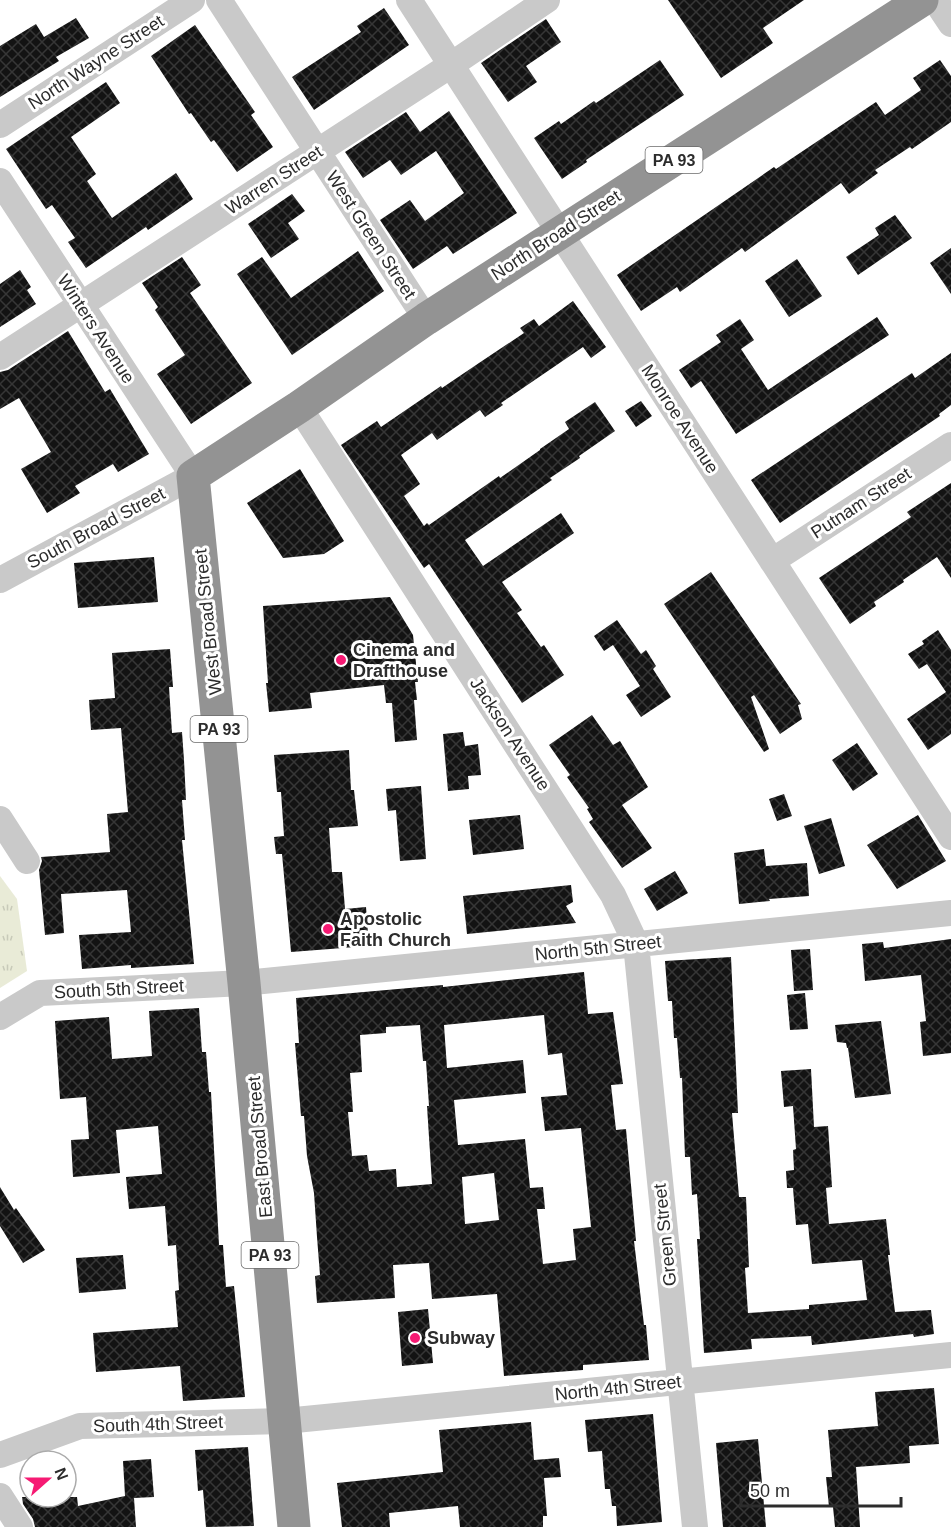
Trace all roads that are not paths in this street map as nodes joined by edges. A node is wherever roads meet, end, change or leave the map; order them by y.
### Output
1 (192, 0) edge
2 (219, 0) edge
3 (409, 0) edge
4 (546, 0) edge
5 (922, 0) edge
6 (935, 0) edge
7 (951, 24) edge
8 (451, 65) junction
9 (0, 125) edge
10 (317, 151) junction
11 (0, 181) edge
12 (560, 233) junction
13 (80, 305) junction
14 (426, 318) junction
15 (0, 357) edge
16 (299, 407) junction
17 (951, 445) edge
18 (193, 476) junction
19 (772, 561) junction
20 (0, 580) edge
21 (0, 819) edge
22 (951, 837) edge
23 (27, 861) dead end
24 (951, 913) edge
25 (636, 944) junction
26 (244, 982) junction
27 (0, 1017) edge
28 (951, 1355) edge
29 (680, 1382) junction
30 (285, 1421) junction
31 (0, 1455) edge
32 (0, 1496) edge
33 (20, 1527) edge
34 (294, 1527) edge
35 (695, 1527) edge

1 - 9 street, North Wayne Street
2 - 10 street, West Green Street
3 - 8 street, Monroe Avenue
4 - 8 street, Warren Street
5 - 12 highway, North Broad Street / PA 93
6 - 7 street
8 - 10 street, Warren Street
8 - 12 street, Monroe Avenue
10 - 13 street, Warren Street
10 - 14 street, West Green Street
11 - 13 street, Winters Avenue
12 - 14 highway, North Broad Street / PA 93
12 - 19 street, Monroe Avenue
13 - 15 street, Warren Street
13 - 18 street, Winters Avenue
14 - 16 highway, North Broad Street / PA 93
16 - 18 highway, North Broad Street / PA 93
16 - 25 street, Jackson Avenue
17 - 19 street, Putnam Street
18 - 20 street, South Broad Street
18 - 26 highway, West Broad Street / PA 93
19 - 22 street, Monroe Avenue
21 - 23 street
24 - 25 street, North 5th Street
25 - 26 street, North 5th Street
25 - 29 street, Green Street
26 - 27 street, South 5th Street
26 - 30 highway, East Broad Street / PA 93
28 - 29 street, North 4th Street
29 - 30 street, North 4th Street
29 - 35 street, Green Street
30 - 31 street, South 4th Street
30 - 34 highway, East Broad Street / PA 93
32 - 33 street

